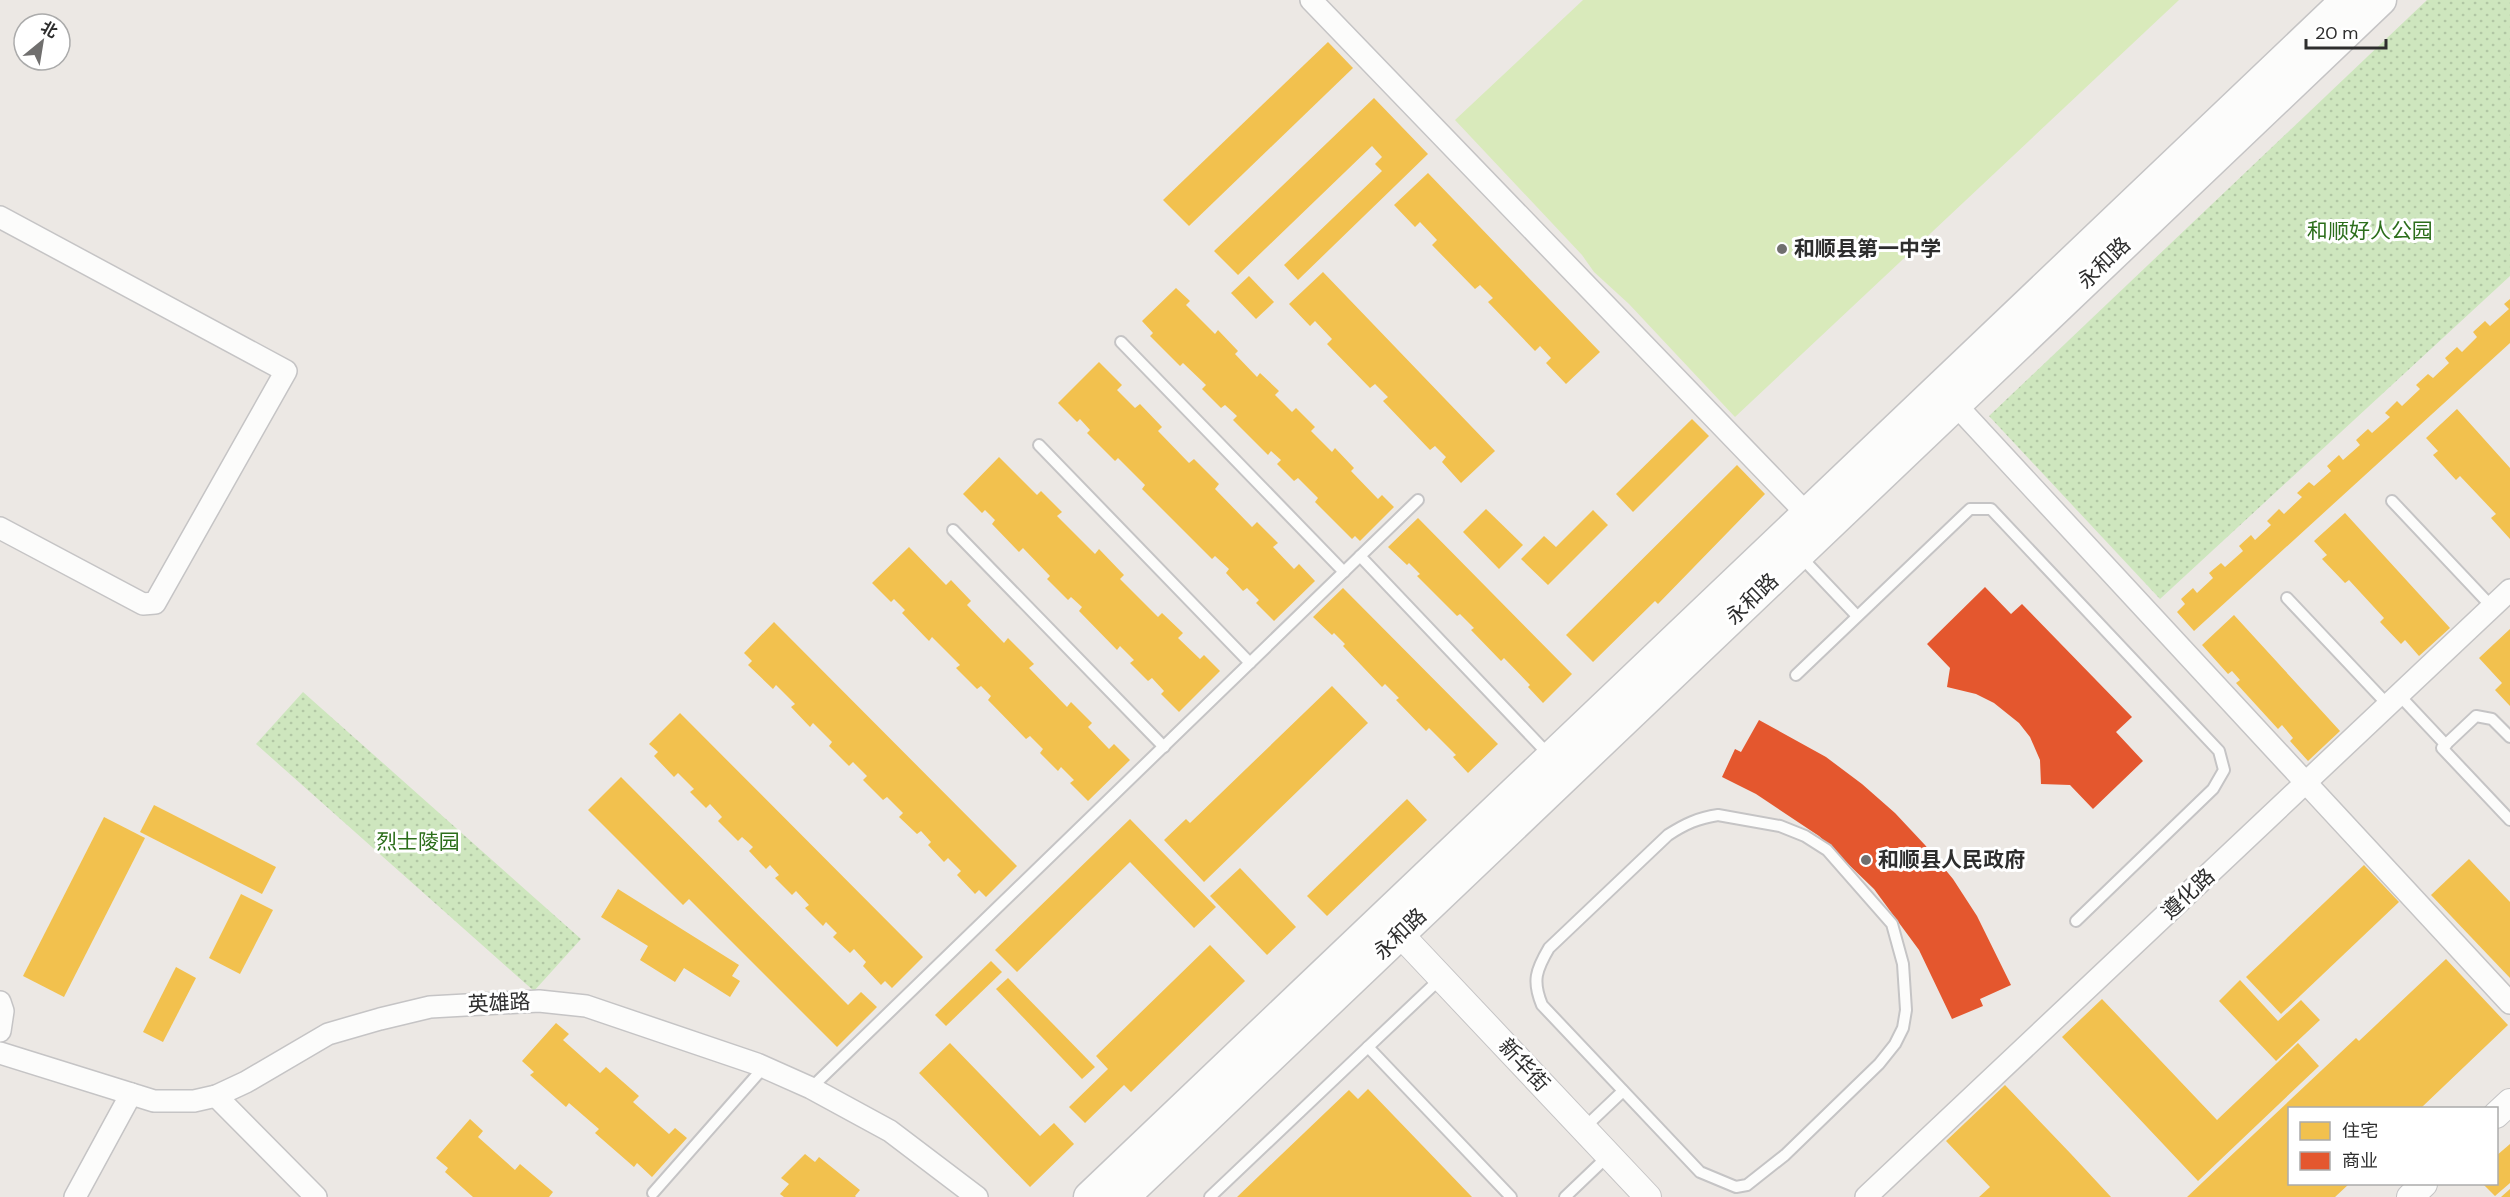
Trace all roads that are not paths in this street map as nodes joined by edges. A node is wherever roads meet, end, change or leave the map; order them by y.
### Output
1 (1311, 0) edge
2 (2346, 0) edge
3 (2381, 0) edge
4 (0, 217) edge
5 (1121, 342) dead end
6 (1956, 405) junction
7 (1039, 445) dead end
8 (1418, 500) dead end
9 (2392, 501) dead end
10 (1807, 514) junction
11 (0, 528) edge
12 (952, 530) dead end
13 (1798, 555) junction
14 (1360, 556) junction
15 (1344, 572) junction
16 (2510, 590) edge
17 (2287, 597) dead end
18 (2492, 607) junction
19 (1857, 616) junction
20 (1250, 663) junction
21 (1796, 675) dead end
22 (2394, 700) junction
23 (2510, 737) edge
24 (2446, 745) junction
25 (1164, 747) junction
26 (1551, 757) junction
27 (2306, 782) junction
28 (2510, 820) edge
29 (2076, 921) dead end
30 (1400, 934) junction
31 (1441, 978) junction
32 (0, 1002) edge
33 (2510, 1003) edge
34 (0, 1031) edge
35 (1368, 1047) junction
36 (0, 1053) edge
37 (764, 1067) junction
38 (812, 1088) junction
39 (1623, 1091) junction
40 (131, 1094) junction
41 (216, 1096) junction
42 (2510, 1102) edge
43 (2498, 1113) edge
44 (1584, 1129) junction
45 (1608, 1155) junction
46 (2423, 1185) edge
47 (653, 1193) dead end
48 (75, 1197) edge
49 (316, 1197) edge
50 (977, 1197) edge
51 (1089, 1197) edge
52 (1124, 1197) edge
53 (1210, 1197) edge
54 (1511, 1197) edge
55 (1565, 1197) edge
56 (1648, 1197) edge
57 (1866, 1197) edge
58 (2410, 1197) edge

1 - 10 street
2 - 10 main road, 永和路
3 - 6 main road, 永和路
4 - 11 street
5 - 15 lane
6 - 13 main road, 永和路
6 - 27 street
7 - 20 lane
8 - 14 lane
9 - 18 lane
10 - 26 main road, 永和路
12 - 25 lane
13 - 19 lane
13 - 30 main road, 永和路
14 - 15 lane
14 - 26 lane
15 - 20 lane
16 - 18 street, 遵化路
17 - 22 lane
18 - 22 street, 遵化路
19 - 21 lane
19 - 29 lane
20 - 25 lane
22 - 24 lane
22 - 27 street, 遵化路
23 - 24 lane
24 - 28 lane
25 - 38 lane
26 - 51 main road, 永和路
27 - 33 street
27 - 57 street, 遵化路
30 - 31 street, 新华街
30 - 52 main road, 永和路
31 - 35 lane
31 - 44 street, 新华街
32 - 34 street
35 - 53 lane
35 - 54 lane
36 - 40 street, 英雄路
37 - 38 street, 英雄路
37 - 41 street, 英雄路
37 - 47 lane
38 - 50 street, 英雄路
39 - 39 lane
39 - 44 lane
40 - 41 street, 英雄路
40 - 48 street
41 - 49 street
42 - 43 street
44 - 45 street, 新华街
45 - 55 lane
45 - 56 street, 新华街
46 - 58 street

